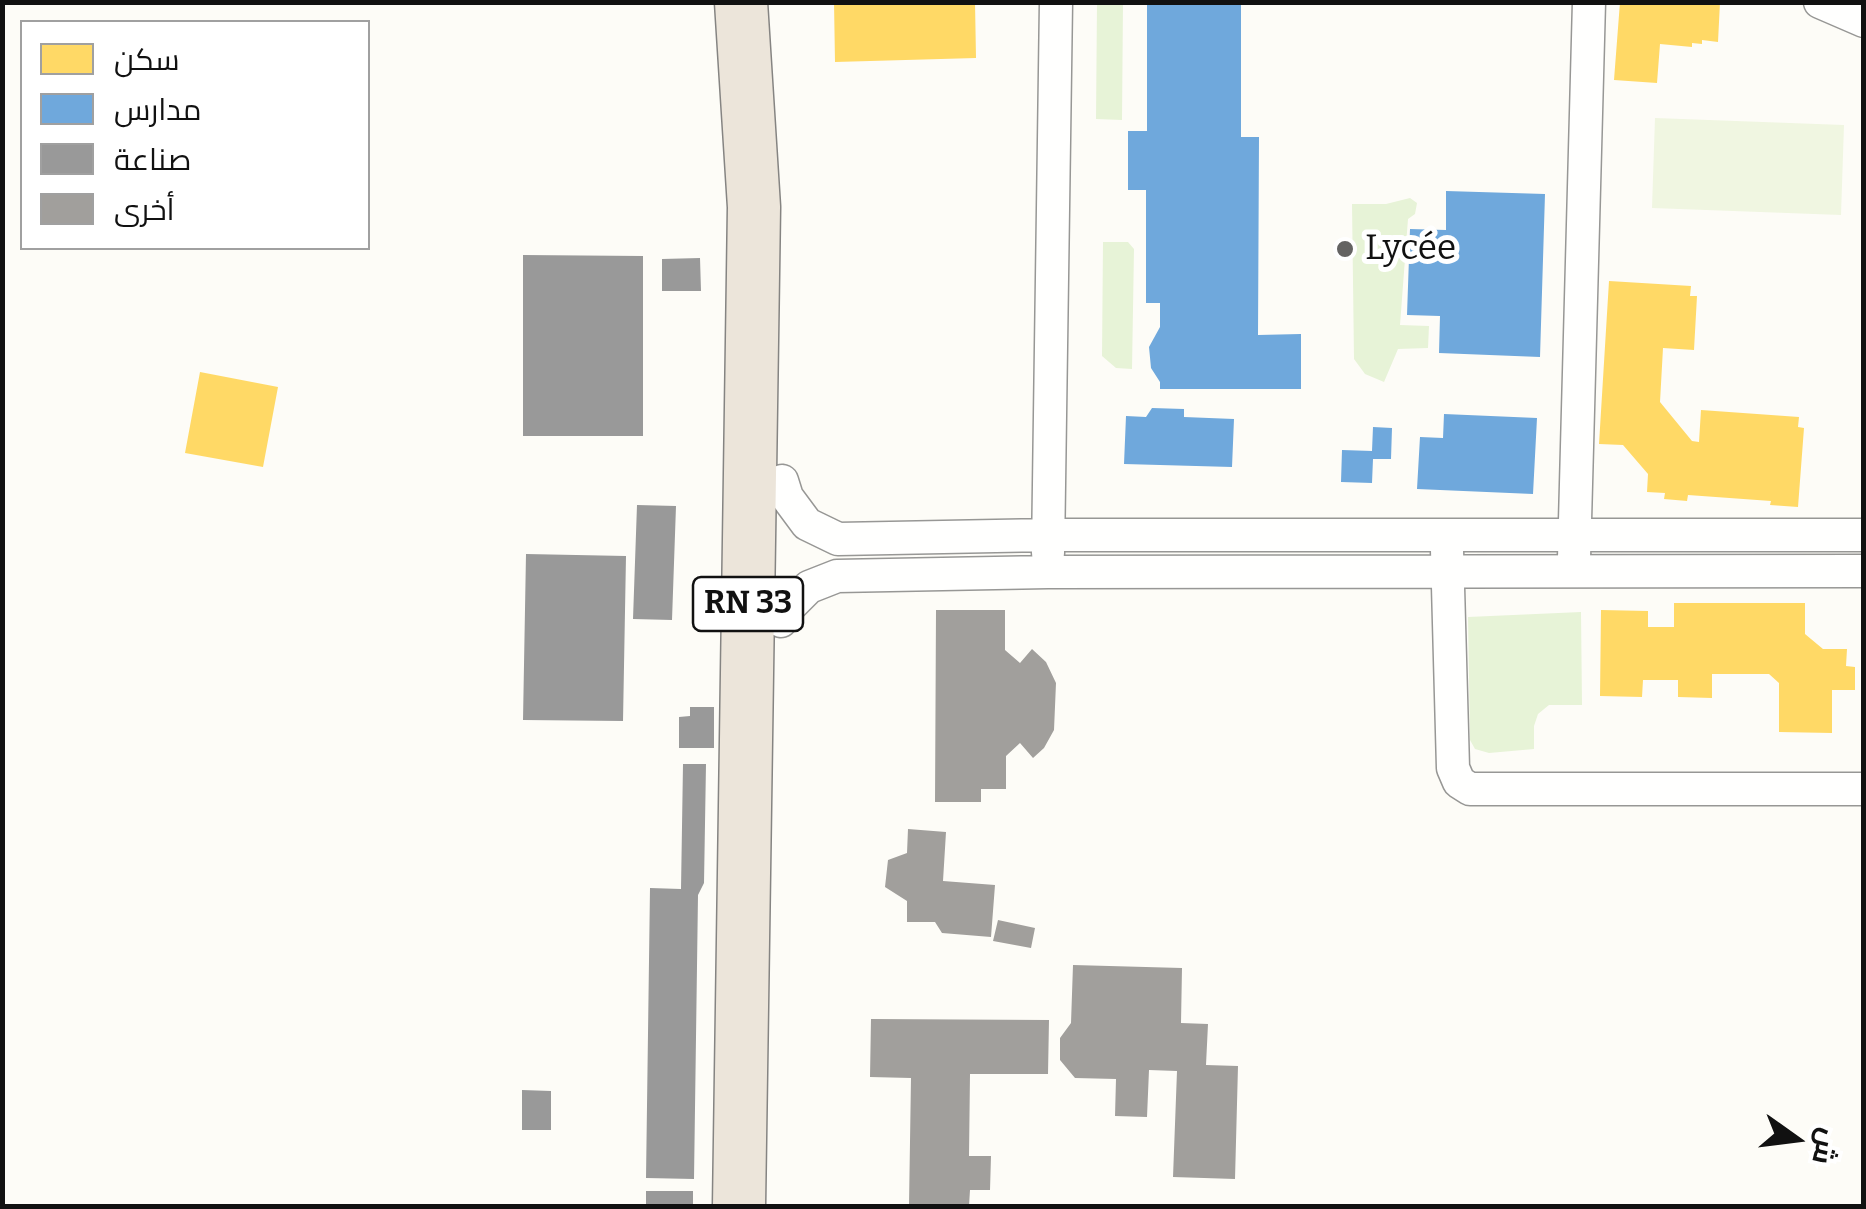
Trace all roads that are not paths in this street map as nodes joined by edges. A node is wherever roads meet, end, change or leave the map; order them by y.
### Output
1 (741, 2) edge
2 (765, 2) edge
3 (1056, 2) edge
4 (1590, 2) edge
5 (1820, 2) edge
6 (1864, 22) edge
7 (782, 481) junction
8 (1048, 535) junction
9 (1447, 535) junction
10 (1864, 535) edge
11 (1574, 537) junction
12 (1574, 570) junction
13 (1447, 571) junction
14 (1864, 571) edge
15 (1048, 572) junction
16 (781, 621) junction
17 (1864, 789) edge
18 (739, 1206) edge
19 (775, 1206) edge

1 - 18 highway, RN 33
2 - 7 highway, RN 33
3 - 8 street
4 - 11 street
5 - 6 street
7 - 8 street
7 - 16 highway, RN 33
8 - 9 street
8 - 15 street
9 - 11 street
9 - 13 street
10 - 11 street
11 - 12 street
12 - 13 street
12 - 14 street
13 - 15 street
13 - 17 street
15 - 16 street
16 - 19 highway, RN 33

